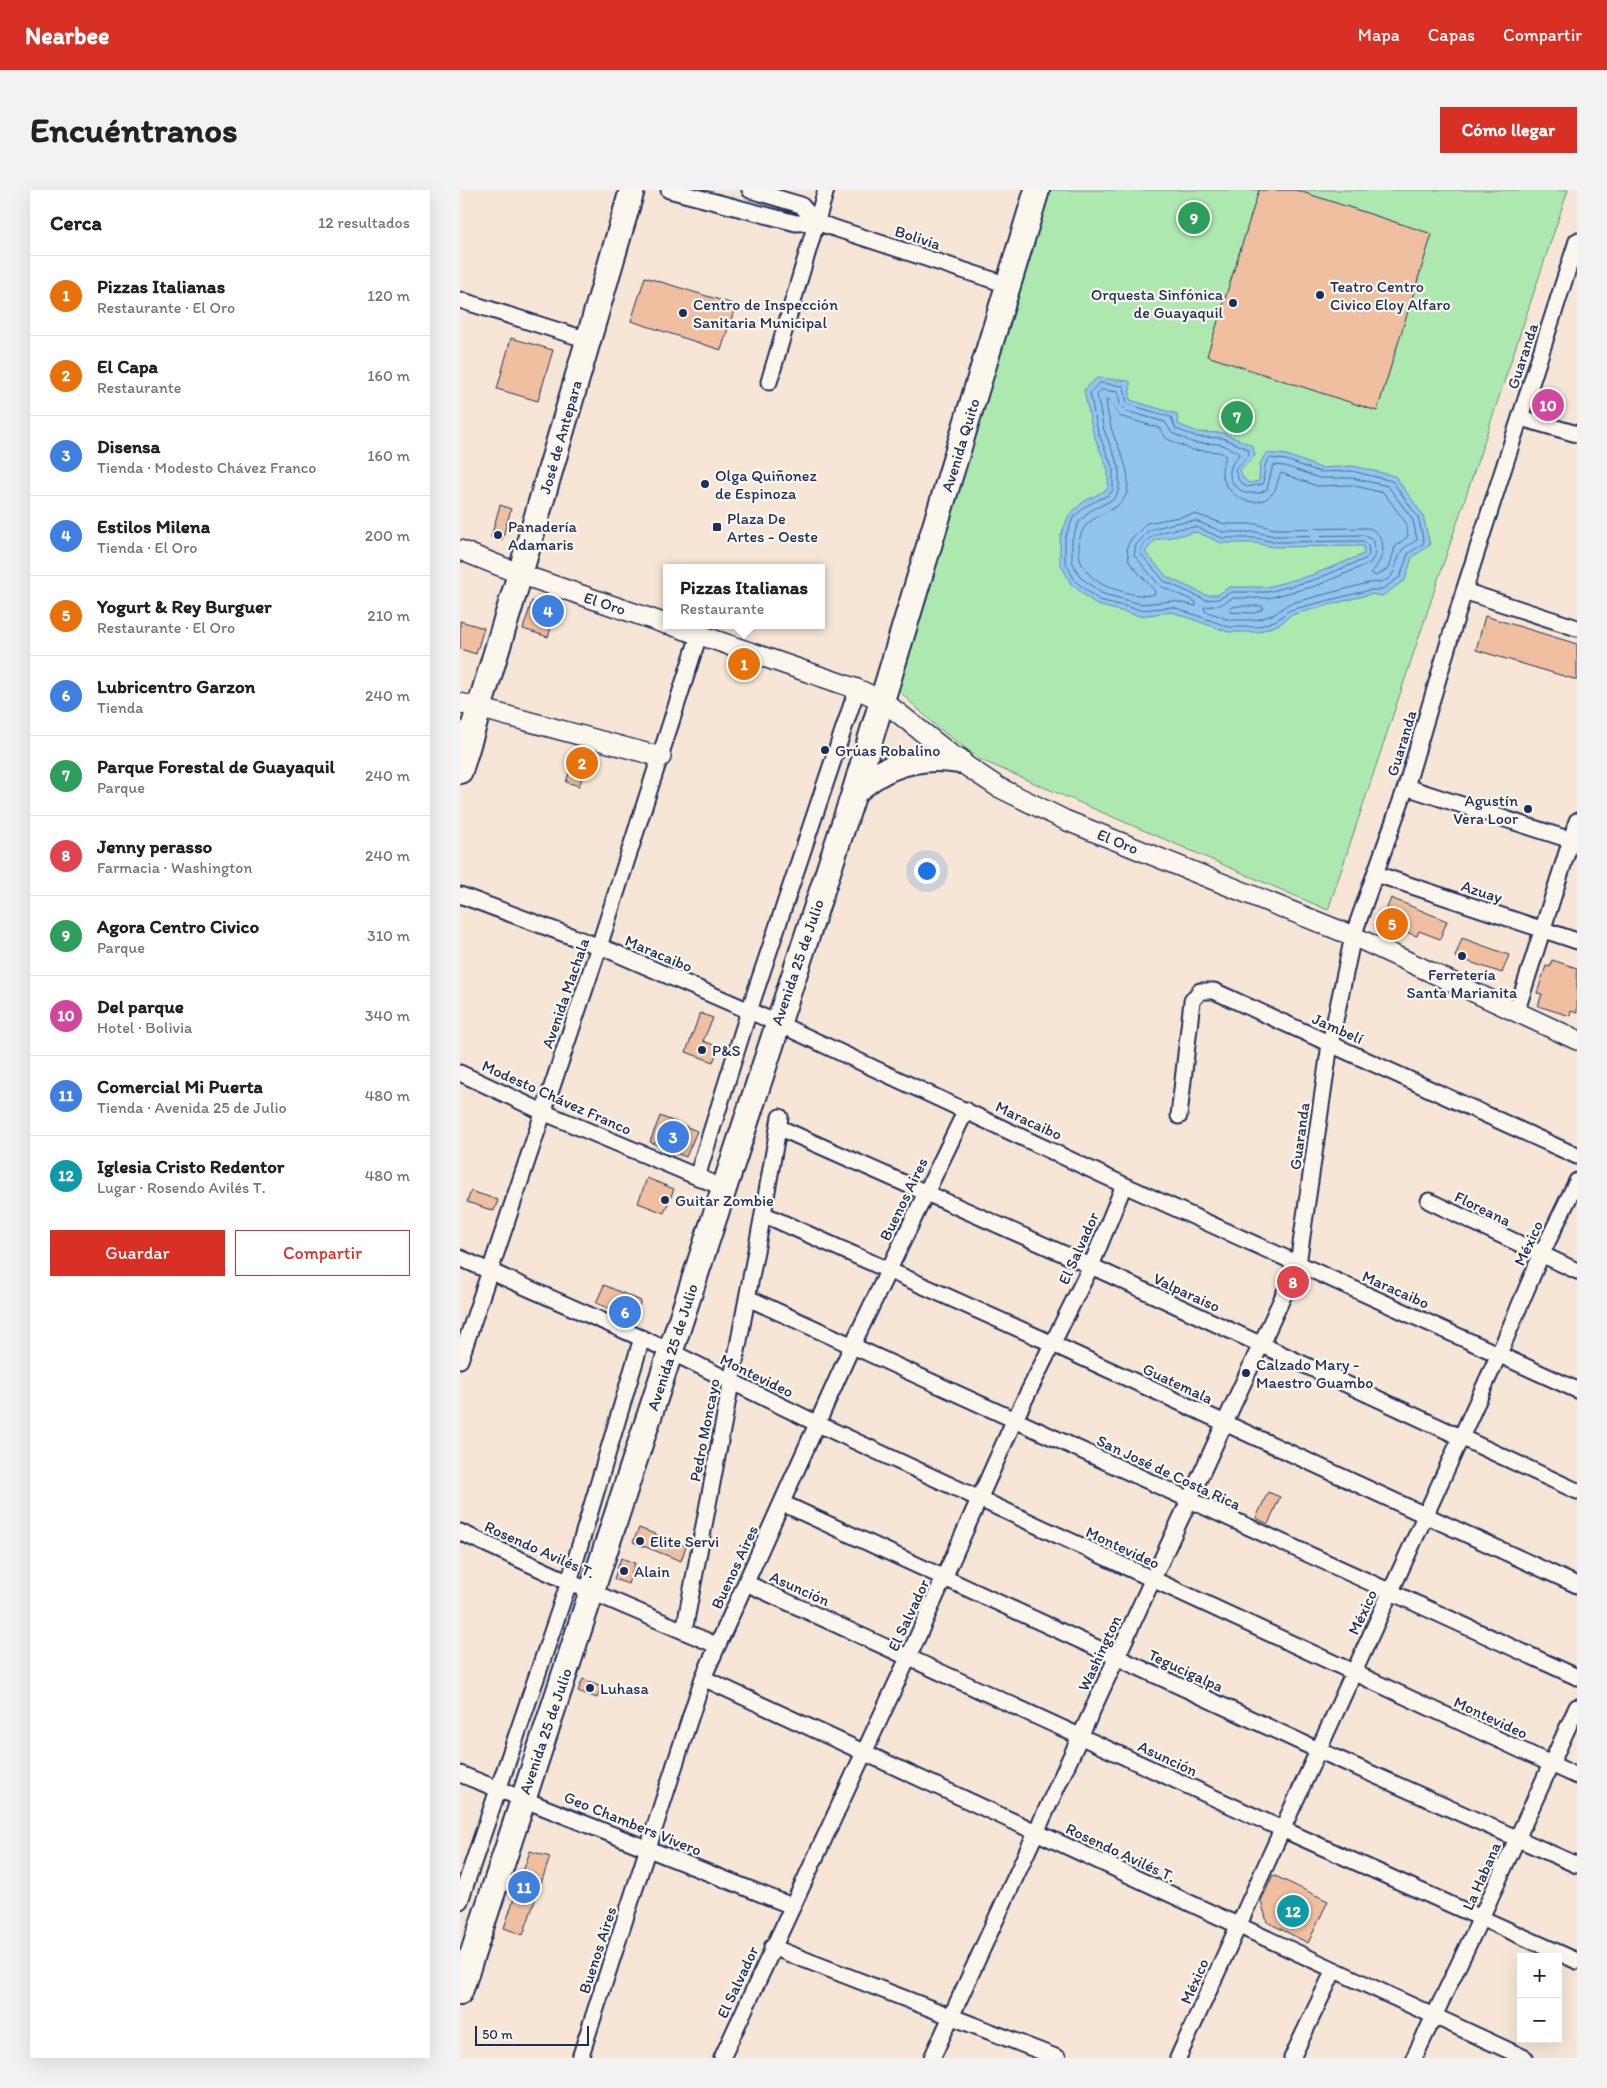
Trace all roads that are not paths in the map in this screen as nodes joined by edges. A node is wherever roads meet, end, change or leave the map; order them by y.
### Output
1 (632, 190) edge
2 (669, 190) edge
3 (750, 190) edge
4 (826, 190) edge
5 (1036, 190) edge
6 (816, 222) junction
7 (1576, 250) edge
8 (1008, 285) junction
9 (460, 300) edge
10 (588, 340) junction
11 (768, 382) dead end
12 (1521, 418) junction
13 (1577, 434) edge
14 (460, 550) edge
15 (520, 574) junction
16 (1464, 591) junction
17 (663, 623) edge
18 (1577, 628) edge
19 (682, 629) edge
20 (699, 635) junction
21 (857, 689) junction
22 (883, 701) junction
23 (470, 706) edge
24 (661, 757) junction
25 (959, 762) junction
26 (460, 770) edge
27 (1406, 787) junction
28 (854, 793) junction
29 (1577, 821) edge
30 (1574, 841) edge
31 (1376, 874) junction
32 (460, 895) edge
33 (1542, 930) junction
34 (1353, 936) junction
35 (1577, 941) edge
36 (599, 947) junction
37 (748, 1011) junction
38 (1516, 1013) junction
39 (777, 1023) junction
40 (1577, 1040) edge
41 (1330, 1044) junction
42 (460, 1073) edge
43 (966, 1110) junction
44 (543, 1112) junction
45 (1179, 1116) dead end
46 (780, 1122) joint
47 (1577, 1156) edge
48 (697, 1177) junction
49 (1577, 1181) edge
50 (1124, 1185) junction
51 (724, 1188) junction
52 (927, 1192) junction
53 (1428, 1201) dead end
54 (764, 1214) junction
55 (1541, 1255) junction
56 (460, 1258) edge
57 (1298, 1264) junction
58 (1090, 1266) junction
59 (888, 1270) junction
60 (1577, 1271) edge
61 (490, 1272) junction
62 (748, 1298) junction
63 (642, 1338) junction
64 (1053, 1344) junction
65 (852, 1346) junction
66 (1260, 1346) junction
67 (664, 1348) junction
68 (1499, 1354) junction
69 (460, 1360) edge
70 (731, 1382) junction
71 (1577, 1390) edge
72 (1014, 1421) junction
73 (1224, 1423) junction
74 (818, 1424) junction
75 (1460, 1438) junction
76 (1577, 1491) edge
77 (979, 1499) junction
78 (1188, 1501) junction
79 (782, 1503) junction
80 (1425, 1516) junction
81 (460, 1532) edge
82 (944, 1578) junction
83 (1152, 1580) junction
84 (569, 1582) junction
85 (746, 1583) junction
86 (1577, 1585) edge
87 (592, 1592) junction
88 (1390, 1592) junction
89 (684, 1631) junction
90 (716, 1645) junction
91 (908, 1656) junction
92 (1117, 1657) junction
93 (1353, 1672) junction
94 (1577, 1677) edge
95 (703, 1678) junction
96 (1577, 1707) edge
97 (1080, 1736) junction
98 (1318, 1750) junction
99 (863, 1752) junction
100 (1550, 1764) junction
101 (460, 1774) edge
102 (1577, 1776) edge
103 (497, 1788) junction
104 (522, 1798) junction
105 (1282, 1829) junction
106 (1036, 1832) junction
107 (1518, 1837) junction
108 (649, 1848) junction
109 (1577, 1865) edge
110 (460, 1901) edge
111 (792, 1906) junction
112 (1481, 1918) junction
113 (1238, 1925) junction
114 (772, 1947) junction
115 (1577, 1961) edge
116 (1334, 1970) junction
117 (460, 1992) edge
118 (951, 2016) junction
119 (1434, 2016) junction
120 (1037, 2054) edge
121 (580, 2058) edge
122 (722, 2058) edge
123 (932, 2058) edge
124 (1058, 2058) edge
125 (1178, 2058) edge
126 (1292, 2058) edge
127 (1414, 2058) edge
128 (1525, 2058) edge

1 - 10 main road, José de Antepara
2 - 6 street, Bolivia
3 - 6 street, Bolivia
4 - 6 street
5 - 8 main road, Avenida Quito
6 - 8 street, Bolivia
6 - 11 street
7 - 12 street, Guaranda
8 - 22 main road, Avenida Quito
9 - 10 street
10 - 15 main road, José de Antepara
12 - 13 street
12 - 16 street, Guaranda
14 - 15 street, El Oro
15 - 17 street, El Oro
15 - 23 main road, José de Antepara
16 - 18 street
16 - 27 street, Guaranda
19 - 20 street, El Oro
20 - 21 street, El Oro
20 - 24 street, Avenida Machala
21 - 22 street, El Oro
21 - 37 street, Avenida 25 de Julio
22 - 25 street, El Oro
22 - 28 main road, Avenida 25 de Julio
23 - 24 street
23 - 26 main road, José de Antepara
24 - 36 street, Avenida Machala
25 - 28 main road
25 - 34 street, El Oro
27 - 30 street
27 - 31 street, Guaranda
28 - 39 main road, Avenida 25 de Julio
29 - 30 street
30 - 33 street
31 - 33 street, Azuay
31 - 34 street, Guaranda
32 - 36 street, Maracaibo
33 - 35 street, Azuay
33 - 38 street
34 - 38 street, El Oro
34 - 41 street, Guaranda
36 - 37 street, Maracaibo
36 - 44 street, Avenida Machala
37 - 39 street, Maracaibo
37 - 48 street, Avenida 25 de Julio
38 - 40 street, El Oro
39 - 43 street, Maracaibo
39 - 51 main road, Avenida 25 de Julio
41 - 45 street, Jambelí
41 - 47 street, Jambelí
41 - 57 street, Guaranda
42 - 44 street, Modesto Chávez Franco
43 - 50 street, Maracaibo
43 - 52 street, Buenos Aires
44 - 48 street, Modesto Chávez Franco
44 - 61 street, Avenida Machala
46 - 52 street, Valparaiso
46 - 54 street, Pedro Moncayo
48 - 51 street, Modesto Chávez Franco
49 - 55 street, México
50 - 57 street, Maracaibo
50 - 58 street, El Salvador
51 - 67 main road, Avenida 25 de Julio
52 - 58 street, Valparaiso
52 - 59 street, Buenos Aires
53 - 55 street, Floreana
54 - 59 street, Guatemala
54 - 62 street, Pedro Moncayo
55 - 60 street, Floreana
55 - 68 street, México
56 - 61 street, Montevideo
57 - 66 street, Washington
57 - 68 street, Maracaibo
58 - 64 street, El Salvador
58 - 66 street, Valparaiso
59 - 64 street, Guatemala
59 - 65 street, Buenos Aires
61 - 63 street, Montevideo
61 - 69 street, Avenida Machala
62 - 65 street, San José de Costa Rica
62 - 70 street, Pedro Moncayo
63 - 67 street, Montevideo
63 - 84 street, Avenida 25 de Julio
64 - 72 street, El Salvador
64 - 73 street, Guatemala
65 - 72 street, San José de Costa Rica
65 - 74 street, Buenos Aires
66 - 73 street, Washington
66 - 75 street, Valparaiso
67 - 70 street, Montevideo
67 - 87 main road, Avenida 25 de Julio
68 - 71 street, Maracaibo
68 - 75 street, México
70 - 74 street, Montevideo
70 - 89 street, Pedro Moncayo
72 - 77 street, El Salvador
72 - 78 street, San José de Costa Rica
73 - 78 street, Washington
73 - 80 street, Guatemala
74 - 77 street, Montevideo
74 - 79 street, Buenos Aires
75 - 76 street, Valparaiso
75 - 80 street, México
77 - 82 street, El Salvador
77 - 83 street, Montevideo
78 - 83 street, Washington
78 - 88 street, San José de Costa Rica
79 - 82 street, Tegucigalpa
79 - 85 street, Buenos Aires
80 - 86 street, Guatemala
80 - 88 street, México
81 - 84 street, Rosendo Avilés T.
82 - 91 street, El Salvador
82 - 92 street, Tegucigalpa
83 - 92 street, Washington
83 - 93 street, Montevideo
84 - 87 street, Rosendo Avilés T.
84 - 103 street, Avenida 25 de Julio
85 - 90 street, Buenos Aires
85 - 91 street, Asunción
87 - 89 street, Rosendo Avilés T.
87 - 104 main road, Avenida 25 de Julio
88 - 93 street, México
88 - 94 street, San José de Costa Rica
89 - 90 street, Rosendo Avilés T.
90 - 95 street, Buenos Aires
91 - 97 street, Asunción
91 - 99 street, El Salvador
92 - 97 street, Washington
92 - 98 street, Tegucigalpa
93 - 98 street, México
93 - 100 street, Montevideo
95 - 99 street, Rosendo Avilés T.
95 - 108 street, Buenos Aires
96 - 100 street, La Habana
97 - 105 street, Asunción
97 - 106 street, Washington
98 - 105 street, México
98 - 107 street, Tegucigalpa
99 - 106 street, Rosendo Avilés T.
99 - 111 street, El Salvador
100 - 102 street, Montevideo
100 - 107 street, La Habana
101 - 103 street, Geo Chambers Vivero
103 - 104 street, Geo Chambers Vivero
103 - 110 street, Avenida 25 de Julio
104 - 108 street, Geo Chambers Vivero
104 - 117 main road, Avenida 25 de Julio
105 - 112 street, Asunción
105 - 113 street, México
106 - 113 street, Rosendo Avilés T.
106 - 118 street, Washington
107 - 109 street, Tegucigalpa
107 - 112 street, La Habana
108 - 111 street, Geo Chambers Vivero
108 - 121 street, Buenos Aires
111 - 114 street, El Salvador
112 - 115 street, Asunción
112 - 119 street, La Habana
113 - 116 street, Rosendo Avilés T.
113 - 125 street, México
114 - 118 street
114 - 122 street, El Salvador
116 - 119 street, Rosendo Avilés T.
116 - 126 street
118 - 120 street
118 - 123 street, Washington
119 - 127 street, La Habana
119 - 128 street, Rosendo Avilés T.
120 - 124 street

